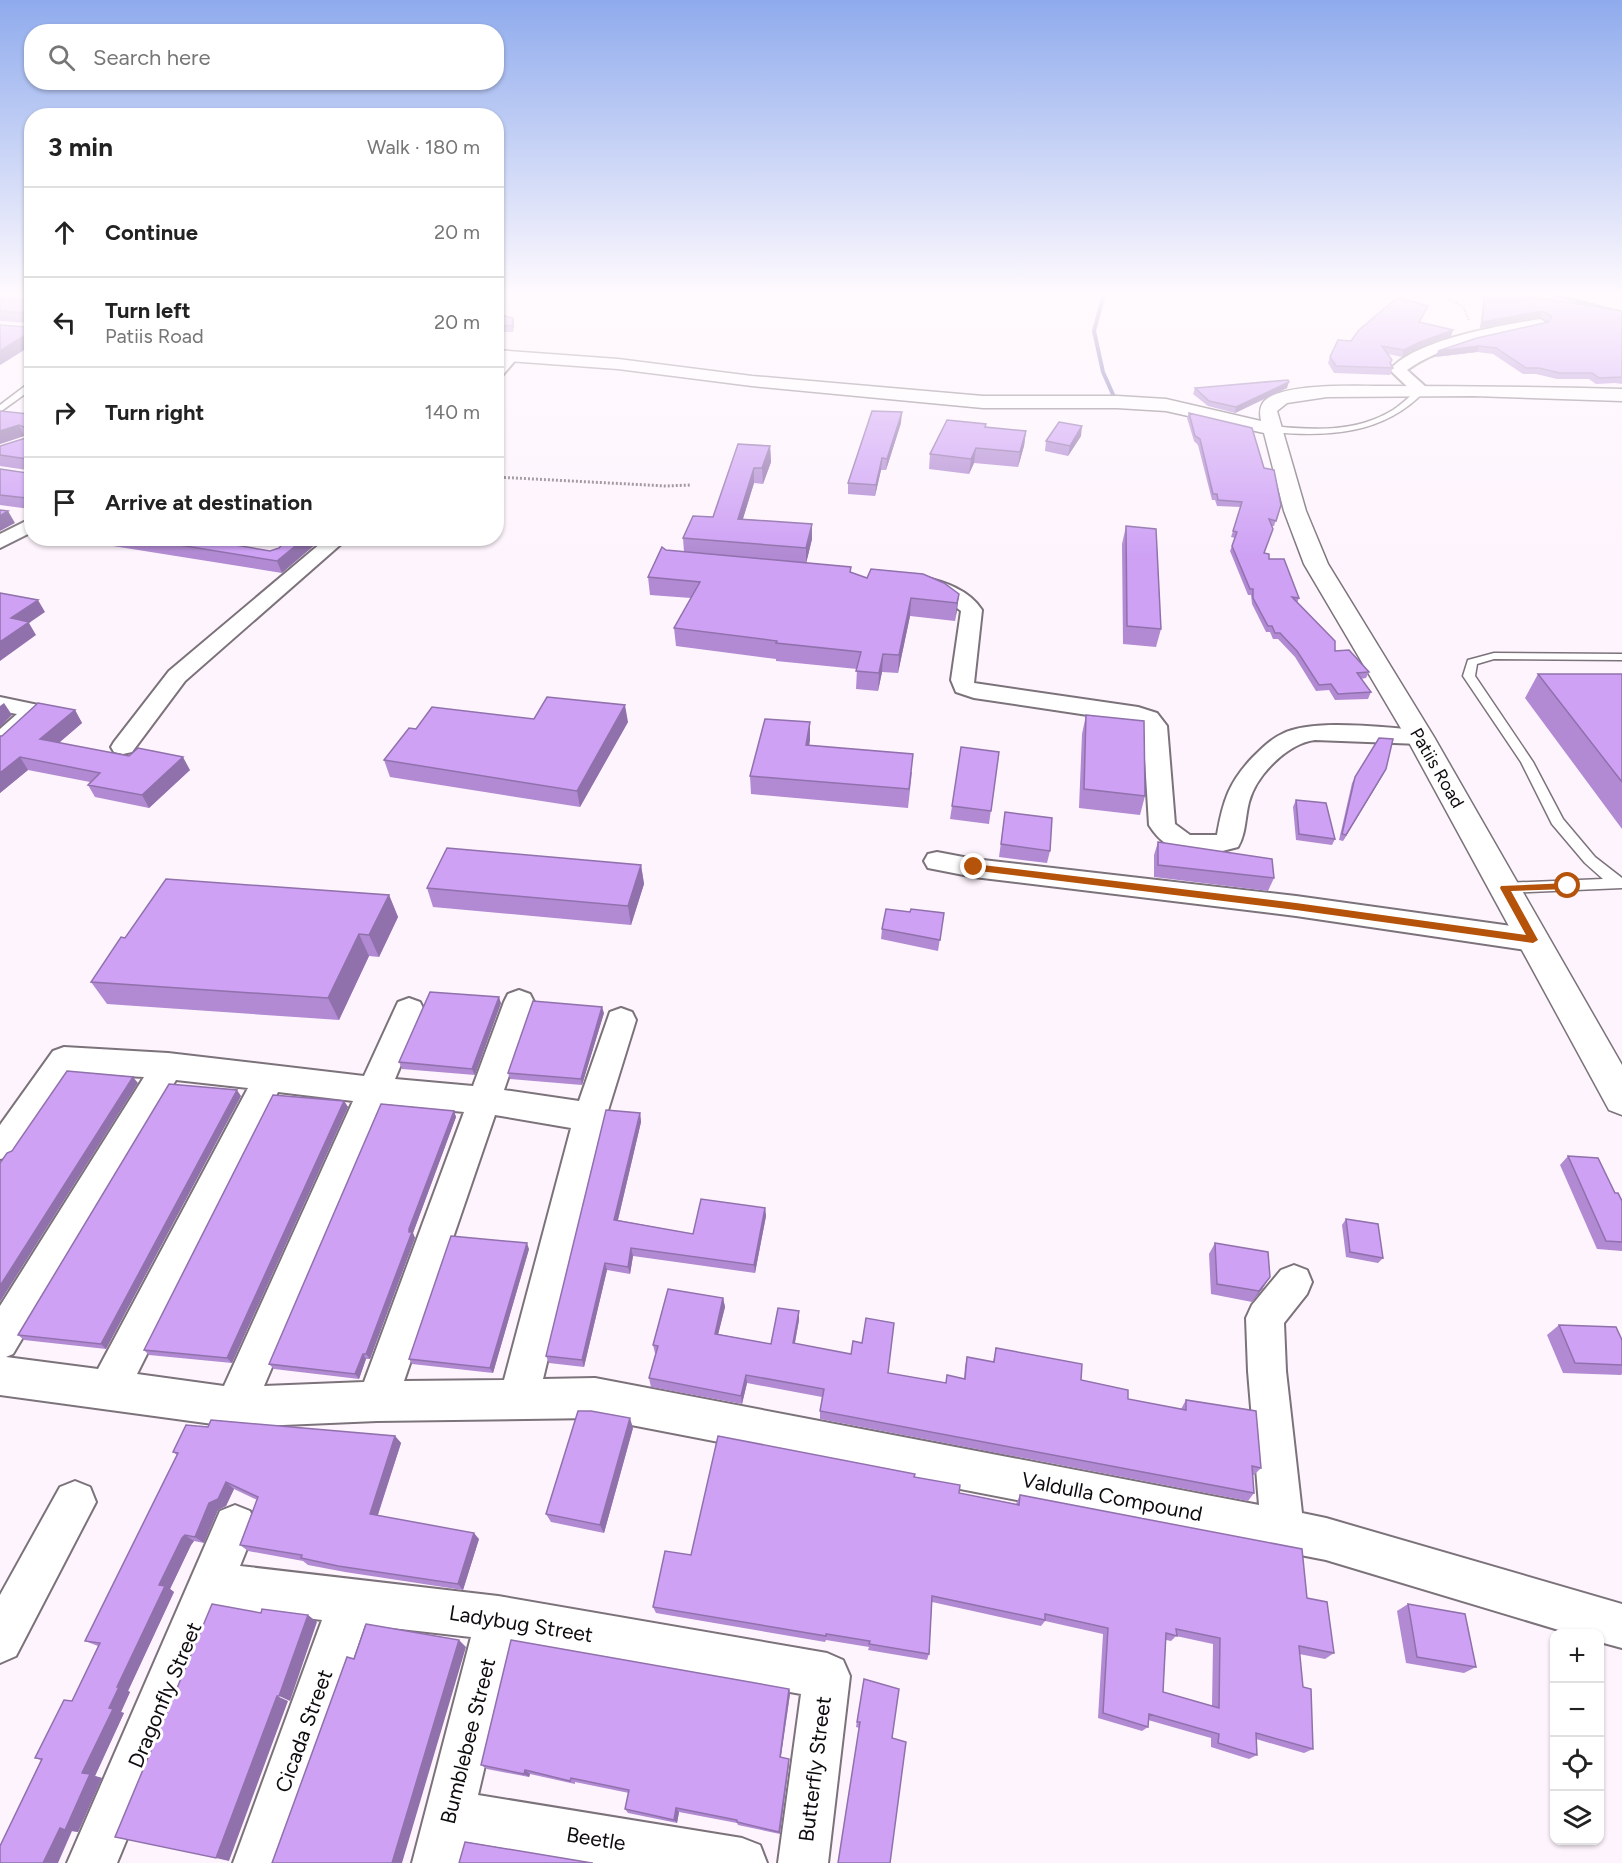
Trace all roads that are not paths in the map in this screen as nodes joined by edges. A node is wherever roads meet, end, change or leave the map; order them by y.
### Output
1 (752, 381) edge
2 (1410, 381) edge
3 (24, 391) edge
4 (1421, 391) junction
5 (1622, 395) edge
6 (0, 409) edge
7 (1271, 429) junction
8 (10, 514) dead end
9 (24, 517) edge
10 (24, 528) edge
11 (0, 542) edge
12 (330, 546) edge
13 (901, 581) edge
14 (1622, 657) edge
15 (0, 704) edge
16 (1420, 737) junction
17 (0, 742) edge
18 (123, 747) dead end
19 (937, 861) dead end
20 (1619, 883) edge
21 (1504, 888) junction
22 (1533, 940) junction
23 (519, 1002) dead end
24 (409, 1010) dead end
25 (621, 1020) dead end
26 (168, 1066) junction
27 (270, 1077) junction
28 (374, 1090) junction
29 (1622, 1099) edge
30 (484, 1100) junction
31 (590, 1117) junction
32 (1, 1148) edge
33 (1294, 1282) dead end
34 (0, 1341) edge
35 (0, 1376) edge
36 (108, 1390) junction
37 (518, 1400) junction
38 (377, 1401) junction
39 (235, 1407) junction
40 (75, 1502) dead end
41 (236, 1526) dead end
42 (1283, 1530) junction
43 (212, 1585) junction
44 (351, 1600) junction
45 (498, 1618) junction
46 (1622, 1626) edge
47 (0, 1640) edge
48 (827, 1676) joint
49 (450, 1815) junction
50 (92, 1863) edge
51 (258, 1863) edge
52 (437, 1863) edge
53 (742, 1863) edge
54 (803, 1863) edge

1 - 7 street
2 - 4 street
3 - 6 lane
4 - 5 street
4 - 7 lane
4 - 7 street
7 - 16 street, Patiis Road
8 - 9 street
10 - 11 street
12 - 18 street
13 - 16 street
14 - 20 lane
15 - 17 street
16 - 21 street, Patiis Road
19 - 22 street
20 - 21 lane
21 - 22 street, Patiis Road
22 - 29 street, Patiis Road
23 - 30 street
24 - 28 street
25 - 31 street
26 - 27 street
26 - 32 street
26 - 34 street
27 - 28 street
27 - 36 street
28 - 30 street
28 - 39 street
30 - 31 street
30 - 38 street
31 - 37 street
33 - 42 street
35 - 36 street, Valdulla Compound
36 - 39 street, Valdulla Compound
37 - 38 street, Valdulla Compound
37 - 42 street, Valdulla Compound
38 - 39 street, Valdulla Compound
40 - 47 street
41 - 43 street, Dragonfly Street
42 - 46 street, Valdulla Compound
43 - 44 street, Ladybug Street
43 - 50 street, Dragonfly Street
44 - 45 street, Ladybug Street
44 - 51 street, Cicada Street
45 - 48 street, Ladybug Street
45 - 49 street, Bumblebee Street
48 - 54 street, Butterfly Street
49 - 52 street, Bumblebee Street
49 - 53 street, Beetle

